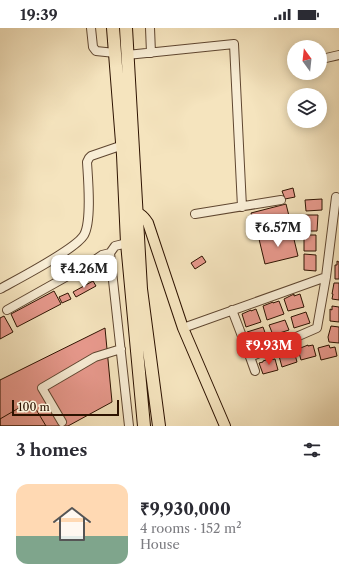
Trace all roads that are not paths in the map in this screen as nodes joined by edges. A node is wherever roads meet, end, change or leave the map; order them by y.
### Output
1 (91, 28) edge
2 (112, 28) edge
3 (126, 28) edge
4 (150, 28) edge
5 (151, 52) junction
6 (115, 53) junction
7 (127, 55) junction
8 (339, 56) edge
9 (327, 58) edge
10 (123, 145) junction
11 (336, 197) dead end
12 (281, 200) dead end
13 (242, 207) junction
14 (131, 212) junction
15 (195, 214) dead end
16 (127, 243) junction
17 (110, 253) junction
18 (326, 277) junction
19 (0, 289) edge
20 (7, 310) dead end
21 (232, 310) junction
22 (183, 328) junction
23 (121, 349) junction
24 (250, 357) junction
25 (255, 370) dead end
26 (62, 422) dead end
27 (129, 426) edge
28 (144, 426) edge
29 (159, 426) edge
30 (225, 426) edge

1 - 6 street
2 - 6 highway
3 - 7 highway
4 - 5 street
5 - 7 street
5 - 13 street
6 - 10 highway
7 - 14 highway
8 - 9 street
10 - 14 highway
10 - 19 street
11 - 18 street
12 - 13 street
13 - 15 street
14 - 16 highway
14 - 22 main road
14 - 29 highway
16 - 17 street
16 - 28 highway
17 - 20 street
17 - 23 street
18 - 21 street
18 - 24 street
21 - 22 street
21 - 24 street
22 - 30 main road
23 - 26 street
23 - 27 street
24 - 25 street

